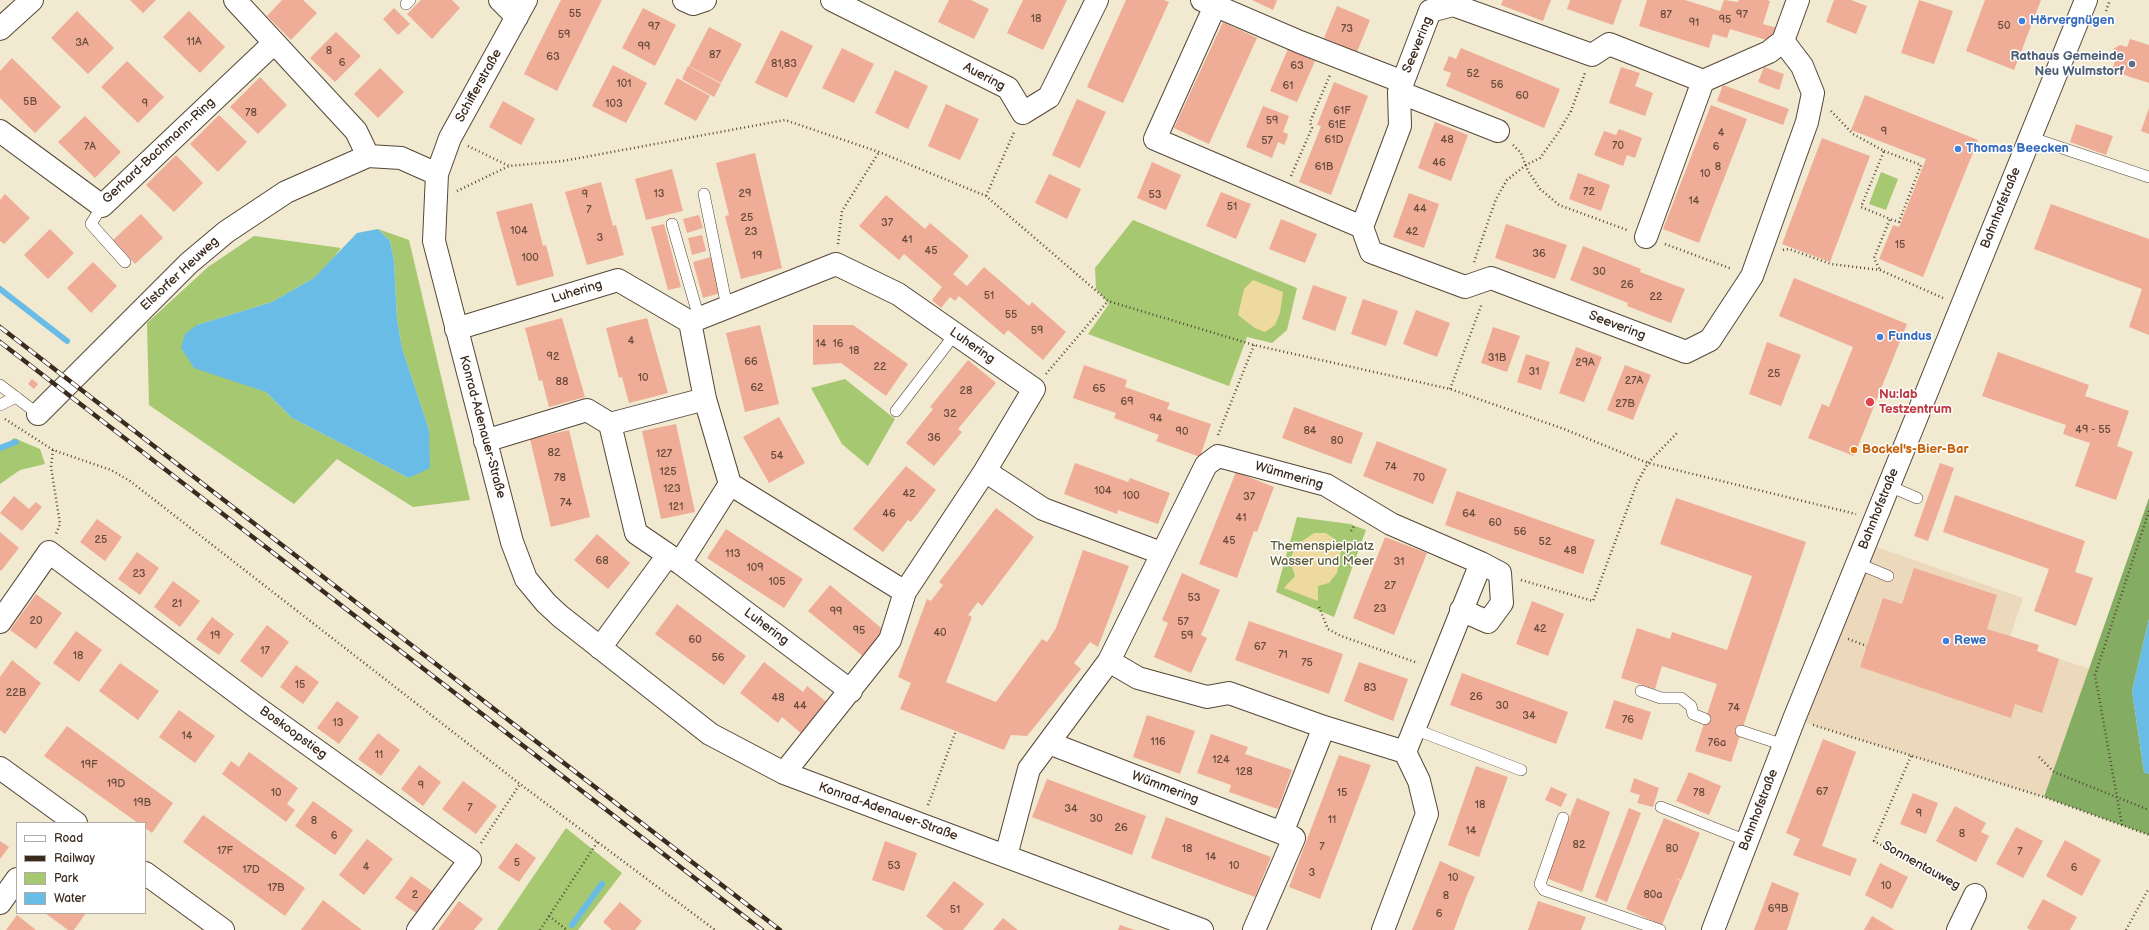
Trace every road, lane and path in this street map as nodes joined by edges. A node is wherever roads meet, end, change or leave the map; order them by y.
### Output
1 (32, 0) edge
2 (235, 0) edge
3 (500, 0) edge
4 (684, 0) edge
5 (705, 0) edge
6 (832, 0) edge
7 (1097, 0) edge
8 (1798, 0) edge
9 (2086, 0) edge
10 (1208, 3) edge
11 (521, 8) edge
12 (0, 29) edge
13 (1783, 42) junction
14 (274, 43) junction
15 (1592, 55) junction
16 (1338, 56) junction
17 (1702, 81) junction
18 (1401, 87) junction
19 (1813, 93) junction
20 (1023, 113) junction
21 (0, 131) edge
22 (1498, 131) joint
23 (2029, 137) junction
24 (450, 138) junction
25 (1884, 151) junction
26 (879, 152) junction
27 (368, 156) junction
28 (1526, 165) junction
29 (509, 166) junction
30 (437, 174) junction
31 (2149, 177) edge
32 (452, 194) dead end
33 (704, 194) dead end
34 (1284, 194) junction
35 (986, 196) junction
36 (1559, 205) dead end
37 (102, 206) junction
38 (1890, 219) junction
39 (672, 224) dead end
40 (1362, 227) junction
41 (1646, 237) dead end
42 (1760, 252) junction
43 (125, 262) dead end
44 (836, 264) junction
45 (1880, 270) junction
46 (1491, 278) junction
47 (1465, 287) junction
48 (1108, 301) junction
49 (727, 306) junction
50 (1961, 307) junction
51 (695, 320) junction
52 (456, 329) junction
53 (955, 334) junction
54 (1254, 345) junction
55 (0, 385) edge
56 (1034, 389) junction
57 (1450, 389) junction
58 (16, 397) junction
59 (705, 399) junction
60 (0, 405) edge
61 (896, 411) dead end
62 (38, 414) joint
63 (0, 415) edge
64 (610, 424) junction
65 (1677, 433) dead end
66 (1217, 437) dead end
67 (485, 441) junction
68 (53, 450) junction
69 (1648, 463) junction
70 (985, 471) junction
71 (730, 484) junction
72 (1889, 486) junction
73 (1917, 498) dead end
74 (2149, 511) edge
75 (1858, 514) dead end
76 (49, 552) junction
77 (1161, 553) junction
78 (674, 559) junction
79 (1857, 563) junction
80 (1490, 568) junction
81 (1888, 576) dead end
82 (906, 592) junction
83 (1319, 607) dead end
84 (1461, 610) junction
85 (0, 622) edge
86 (600, 648) junction
87 (1109, 662) junction
88 (1437, 670) junction
89 (850, 691) junction
90 (1642, 691) dead end
91 (1705, 719) dead end
92 (1794, 719) junction
93 (1324, 727) junction
94 (1414, 729) junction
95 (956, 731) dead end
96 (1741, 731) dead end
97 (1048, 743) junction
98 (1784, 745) junction
99 (1406, 752) junction
100 (1911, 756) junction
101 (2039, 757) dead end
102 (0, 768) edge
103 (1521, 770) dead end
104 (784, 773) junction
105 (520, 784) junction
106 (2118, 798) junction
107 (1661, 807) dead end
108 (927, 808) dead end
109 (2149, 810) edge
110 (1563, 818) dead end
111 (66, 820) edge
112 (2122, 825) junction
113 (1282, 833) junction
114 (2149, 835) edge
115 (598, 841) junction
116 (1747, 841) junction
117 (1006, 856) junction
118 (470, 860) junction
119 (146, 875) edge
120 (16, 881) edge
121 (2149, 888) edge
122 (1975, 895) joint
123 (0, 903) edge
124 (549, 916) junction
125 (211, 927) edge
126 (418, 930) edge
127 (540, 930) edge
128 (568, 930) edge
129 (715, 930) edge
130 (1202, 930) edge
131 (1254, 930) edge
132 (1384, 930) edge
133 (1660, 930) edge
134 (1713, 930) edge
135 (1958, 930) edge
136 (2126, 930) edge

1 - 12 street
2 - 14 street
3 - 11 street
4 - 5 street
6 - 20 street, Auering
7 - 20 street
8 - 13 street
9 - 23 street, Bahnhofstraße
10 - 16 street, Seevering
10 - 34 street
11 - 24 street, Schifferstraße
13 - 17 street
13 - 19 street
14 - 27 street
14 - 37 street, Gerhard-Bachmann-Ring
15 - 17 street
15 - 18 street, Seevering
15 - 28 path
16 - 18 street, Seevering
16 - 34 path
17 - 41 street
18 - 22 street, Seevering
18 - 40 street, Seevering
19 - 25 path
19 - 42 street, Seevering
20 - 35 path
21 - 37 street, Gerhard-Bachmann-Ring
22 - 28 path
23 - 31 lane
23 - 50 street, Bahnhofstraße
24 - 29 path
24 - 30 street, Schifferstraße
25 - 38 path
25 - 38 path
26 - 29 path
26 - 35 path
26 - 44 path
27 - 30 street, Elstorfer Heuweg
27 - 62 street, Elstorfer Heuweg
28 - 36 path
28 - 47 path
29 - 32 path
30 - 52 street, Konrad-Adenauer-Straße
33 - 49 lane
34 - 40 street
35 - 48 path
37 - 43 lane
38 - 45 path
39 - 51 lane
40 - 47 street
42 - 45 path
42 - 46 street, Seevering
44 - 49 street
44 - 53 street, Luhering
45 - 50 path
46 - 47 street
46 - 57 path
48 - 54 path
48 - 56 path
49 - 51 street
50 - 72 street, Bahnhofstraße
51 - 52 street, Luhering
51 - 59 street
52 - 67 street, Konrad-Adenauer-Straße
53 - 56 street, Luhering
53 - 61 lane
54 - 57 path
54 - 66 path
55 - 58 lane
56 - 70 street
57 - 69 path
58 - 60 lane
58 - 62 lane
59 - 64 street
59 - 71 street
63 - 68 path
64 - 67 street
64 - 78 street, Luhering
65 - 69 path
67 - 86 street, Konrad-Adenauer-Straße
68 - 76 path
68 - 105 path
69 - 75 path
69 - 80 path
70 - 77 street
70 - 82 street
71 - 78 street
71 - 82 street
72 - 73 lane
72 - 79 street, Bahnhofstraße
74 - 106 path
76 - 85 street
76 - 118 street, Boskoopstieg
77 - 80 street, Wümmering
77 - 87 street, Wümmering
78 - 86 street
78 - 89 street, Luhering
79 - 81 lane
79 - 92 street, Bahnhofstraße
80 - 84 street
80 - 84 street
82 - 89 street
83 - 88 path
84 - 88 street
86 - 104 street, Konrad-Adenauer-Straße
87 - 93 street
87 - 97 street, Wümmering
88 - 94 street
89 - 104 street
90 - 91 lane
92 - 98 street, Bahnhofstraße
92 - 100 path
93 - 99 street
93 - 113 street
94 - 99 street
94 - 103 lane
95 - 108 path
96 - 98 lane
97 - 113 street, Wümmering
97 - 117 street, Wümmering
98 - 116 street, Bahnhofstraße
99 - 132 street
100 - 112 path
100 - 122 path, Sonnentauweg
101 - 106 path
102 - 111 street
104 - 117 street, Konrad-Adenauer-Straße
105 - 115 path
105 - 118 path
106 - 109 path
106 - 112 path
107 - 116 lane
110 - 133 lane
112 - 114 path
113 - 131 street
115 - 124 path
115 - 129 path
116 - 134 street, Bahnhofstraße
117 - 130 street, Konrad-Adenauer-Straße
118 - 126 street
119 - 125 street
120 - 123 street
121 - 136 path
122 - 135 street, Sonnentauweg
124 - 127 path
124 - 128 path

